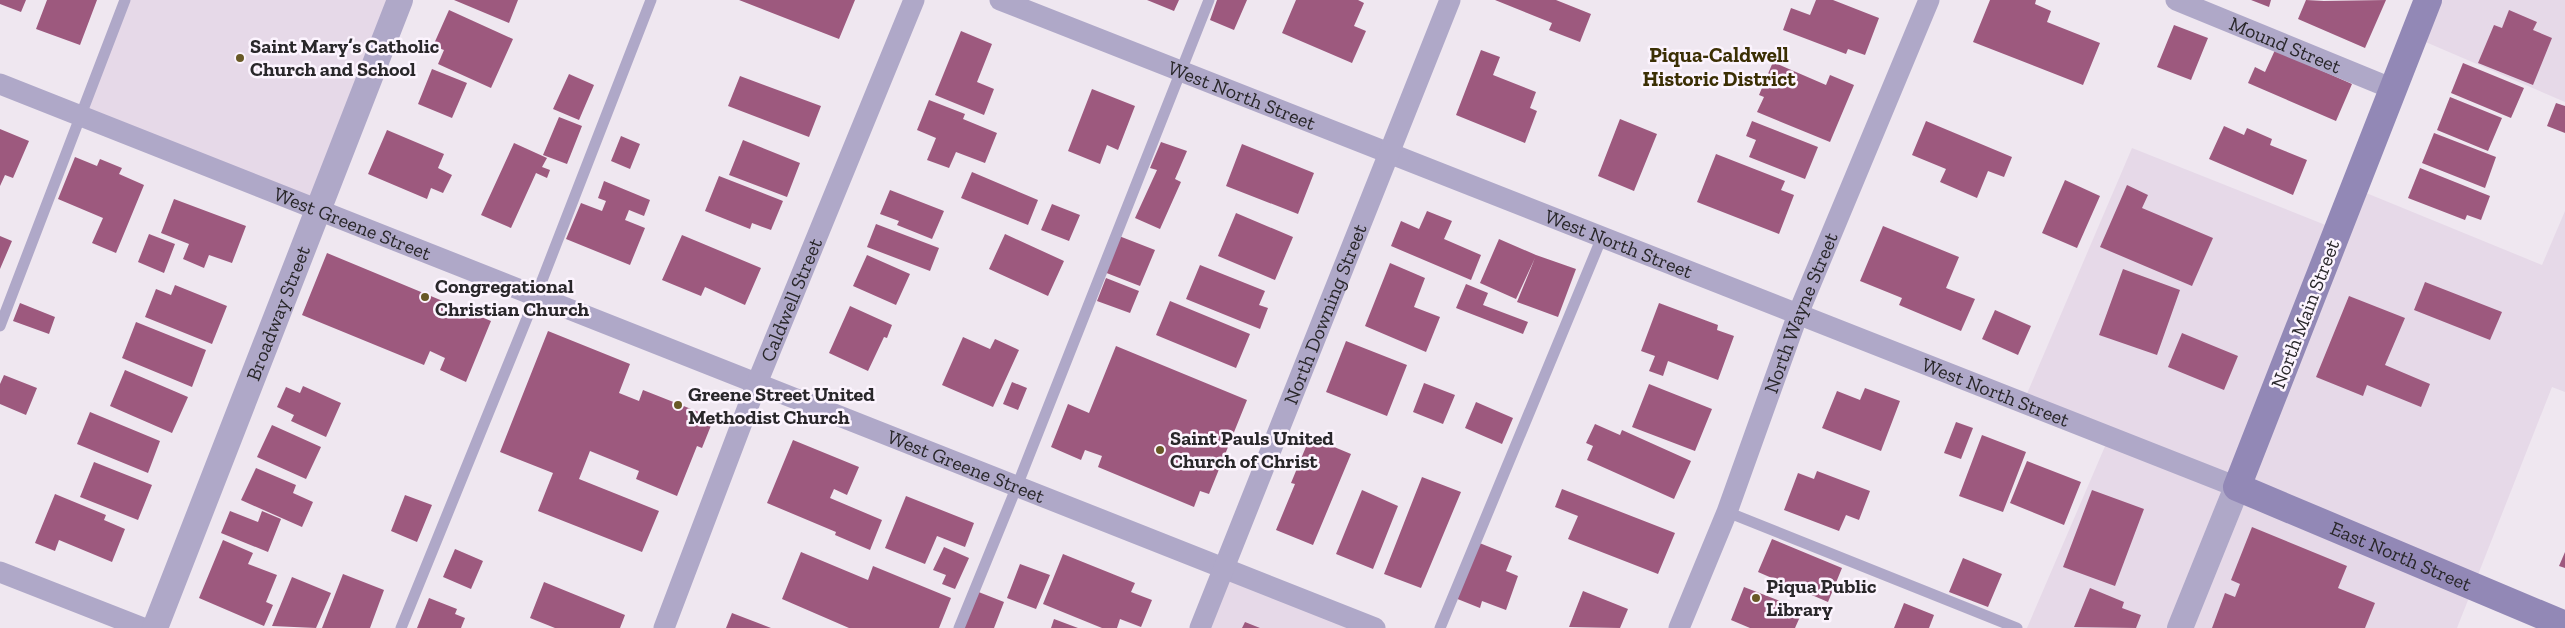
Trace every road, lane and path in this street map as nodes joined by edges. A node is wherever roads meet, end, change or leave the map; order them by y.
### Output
1 (125, 0) edge
2 (400, 0) edge
3 (651, 0) edge
4 (914, 0) edge
5 (1000, 0) edge
6 (1209, 0) edge
7 (1450, 0) edge
8 (1929, 0) edge
9 (2176, 0) edge
10 (2428, 0) edge
11 (1181, 72) junction
12 (0, 84) edge
13 (2393, 90) junction
14 (81, 116) junction
15 (1389, 153) junction
16 (318, 210) junction
17 (1602, 237) junction
18 (536, 296) junction
19 (1798, 314) junction
20 (0, 326) edge
21 (756, 383) junction
22 (1017, 486) junction
23 (2237, 487) junction
24 (1727, 512) junction
25 (1224, 568) junction
26 (0, 572) edge
27 (2565, 625) edge
28 (144, 628) edge
29 (155, 628) edge
30 (401, 628) edge
31 (664, 628) edge
32 (959, 628) edge
33 (1200, 628) edge
34 (1374, 628) edge
35 (1440, 628) edge
36 (1679, 628) edge
37 (2017, 628) edge
38 (2180, 628) edge

1 - 14 lane
2 - 16 street, Broadway Street
3 - 18 lane
4 - 21 street, Caldwell Street
5 - 11 street, West North Street
6 - 11 lane
7 - 15 street, North Downing Street
8 - 19 street, North Wayne Street
9 - 13 street, Mound Street
10 - 13 main road, North Main Street
11 - 15 street, West North Street
11 - 22 lane
12 - 14 street, West Greene Street
13 - 23 main road, North Main Street
14 - 16 street, West Greene Street
14 - 20 lane
15 - 17 street, West North Street
15 - 25 street, North Downing Street
16 - 18 street, West Greene Street
16 - 29 street, Broadway Street
17 - 19 street, West North Street
17 - 35 lane
18 - 21 street, West Greene Street
18 - 30 lane
19 - 23 street, West North Street
19 - 24 street, North Wayne Street
21 - 22 street, West Greene Street
21 - 31 street, Caldwell Street
22 - 25 street, West Greene Street
22 - 32 lane
23 - 27 main road, East North Street
23 - 38 street, North Main Street
24 - 36 street, North Wayne Street
24 - 37 lane
25 - 33 street, North Downing Street
25 - 34 street, West Greene Street
26 - 28 street

